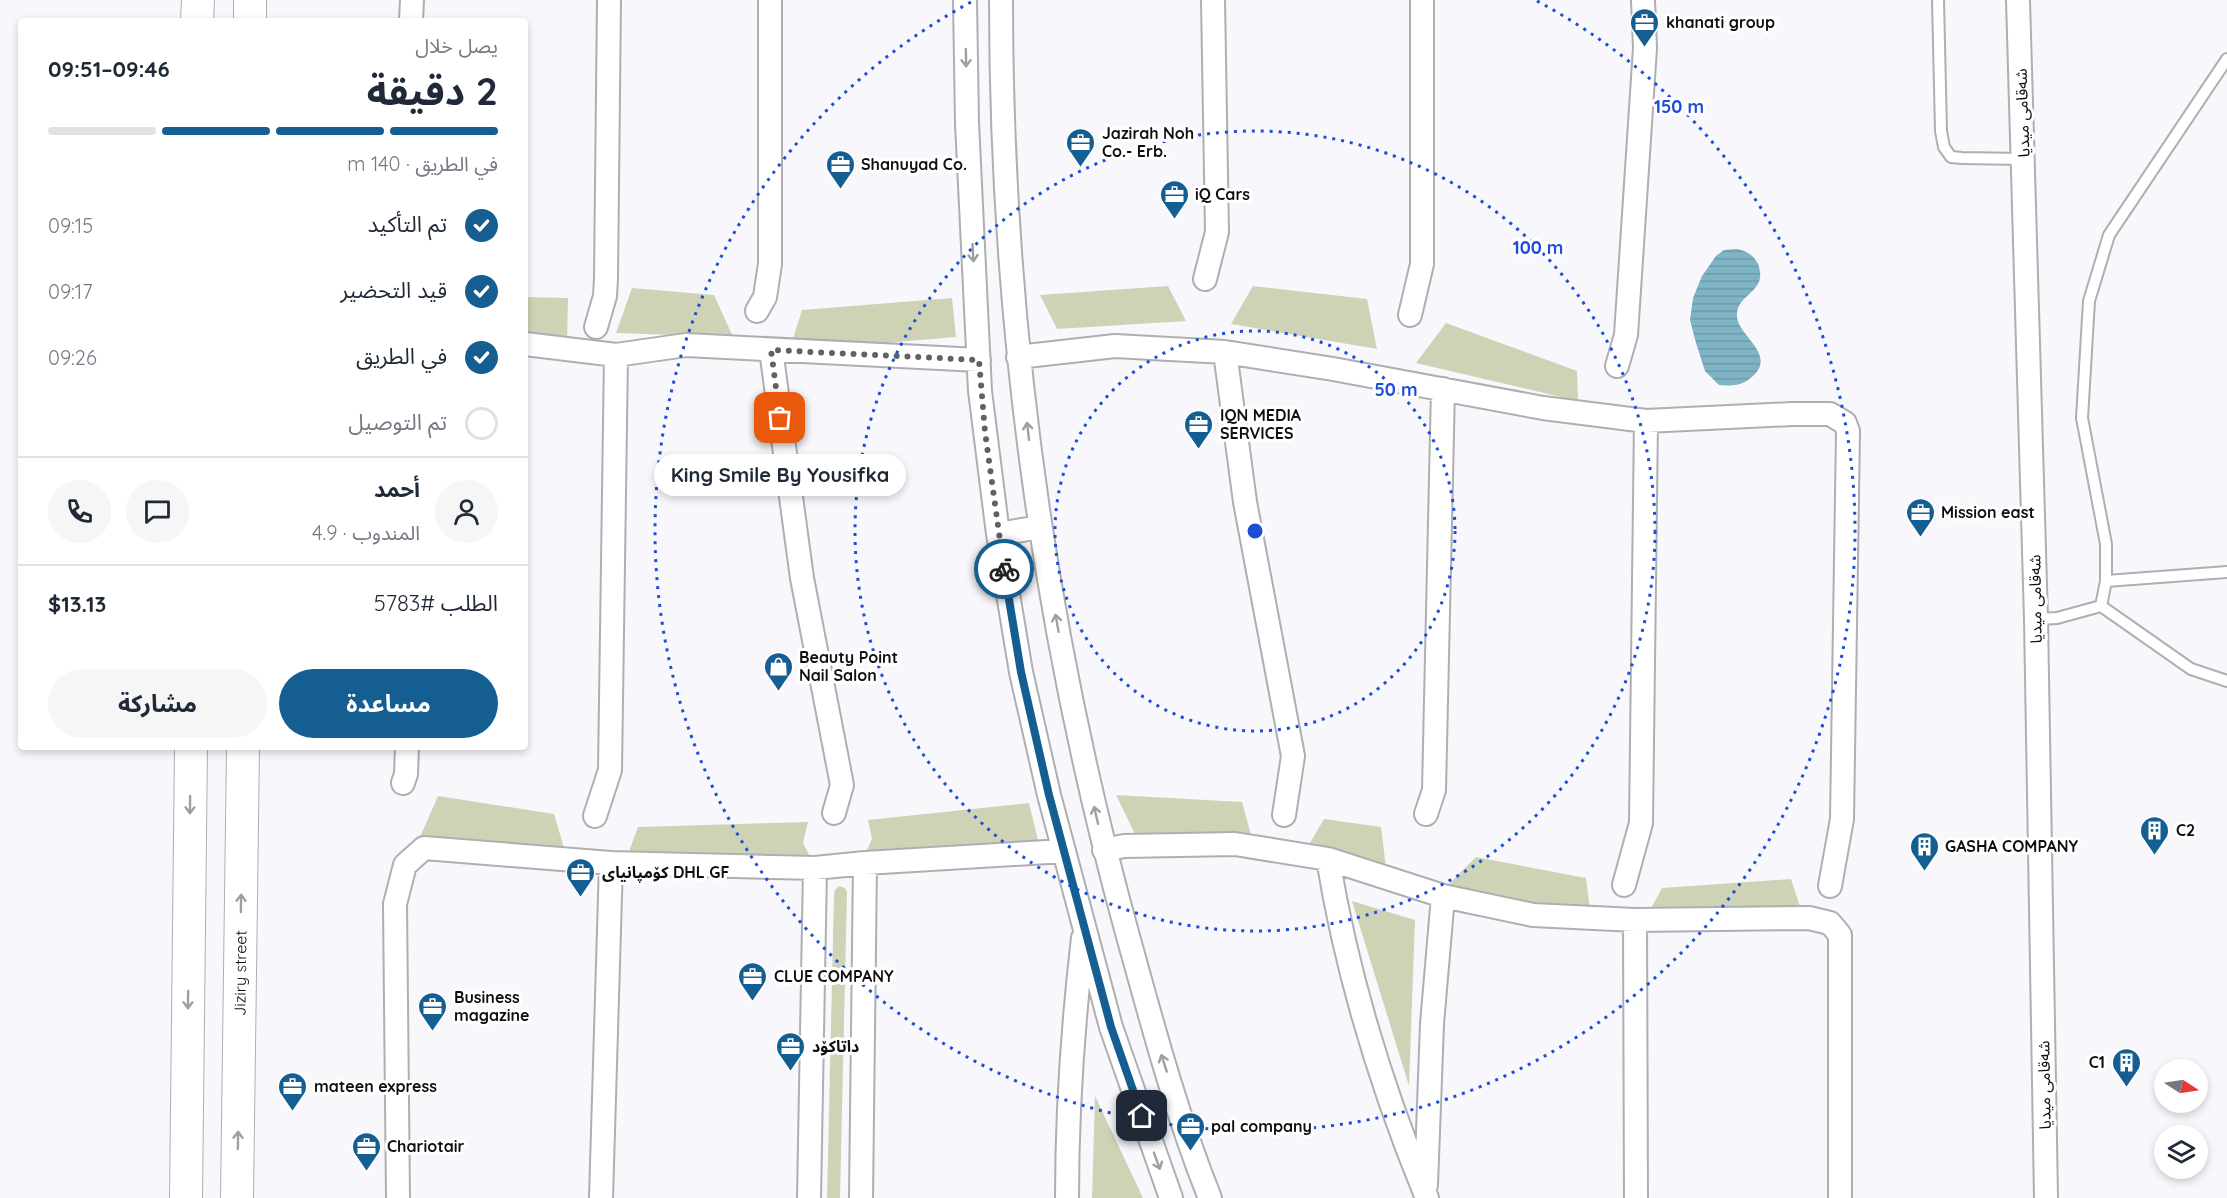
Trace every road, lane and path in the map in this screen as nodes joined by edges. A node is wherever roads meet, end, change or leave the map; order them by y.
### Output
1 (198, 0) edge
2 (250, 0) edge
3 (412, 0) edge
4 (609, 0) edge
5 (770, 0) edge
6 (965, 0) edge
7 (1001, 0) edge
8 (1212, 0) edge
9 (1422, 0) edge
10 (1643, 0) edge
11 (1938, 0) edge
12 (2019, 0) edge
13 (197, 18) edge
14 (250, 18) edge
15 (411, 18) edge
16 (2227, 59) edge
17 (1004, 120) junction
18 (967, 123) junction
19 (2023, 159) junction
20 (1205, 279) dead end
21 (758, 310) dead end
22 (1410, 315) dead end
23 (596, 327) dead end
24 (528, 344) edge
25 (771, 350) junction
26 (1225, 352) junction
27 (616, 355) junction
28 (1018, 357) junction
29 (979, 360) junction
30 (1617, 366) dead end
31 (1443, 389) junction
32 (1646, 421) junction
33 (1040, 527) junction
34 (998, 534) junction
35 (2227, 572) edge
36 (2106, 581) junction
37 (2101, 606) junction
38 (2036, 619) junction
39 (2227, 681) edge
40 (191, 750) edge
41 (243, 750) edge
42 (407, 750) edge
43 (403, 783) dead end
44 (834, 813) dead end
45 (1426, 814) dead end
46 (1284, 815) dead end
47 (595, 816) dead end
48 (1104, 850) junction
49 (1064, 851) junction
50 (1328, 859) junction
51 (611, 863) junction
52 (865, 863) junction
53 (815, 868) junction
54 (1624, 885) dead end
55 (1830, 886) dead end
56 (1443, 896) junction
57 (1635, 920) junction
58 (1085, 924) junction
59 (1426, 1196) edge
60 (186, 1198) edge
61 (237, 1198) edge
62 (398, 1198) edge
63 (601, 1198) edge
64 (809, 1198) edge
65 (861, 1198) edge
66 (1067, 1198) edge
67 (1171, 1198) edge
68 (1210, 1198) edge
69 (1636, 1198) edge
70 (1840, 1198) edge
71 (2046, 1198) edge

1 - 13 street
2 - 14 street
3 - 15 street
4 - 23 street
5 - 21 street
6 -> 18 street
7 - 17 street
8 - 20 street
9 - 22 street
10 - 30 street
11 - 19 lane
12 - 19 street, شەقامی میدیا
16 - 36 lane
17 - 18 street
17 - 28 street
18 -> 29 street
19 - 38 street, شەقامی میدیا
24 - 27 street
25 - 27 street
25 - 29 street
25 - 44 street
26 - 28 street
26 - 31 street
26 - 46 street
27 - 47 street
33 -> 28 street
29 - 34 street
31 - 32 street
31 - 45 street
32 - 54 street
32 - 55 street
33 - 34 street
48 -> 33 street
34 - 49 street
35 - 36 lane
36 - 37 lane
37 - 38 lane
37 - 39 lane
38 - 71 street, شەقامی میدیا
40 -> 60 street
61 -> 41 street, Jiziry street
42 - 43 street
48 - 50 street
68 -> 48 street
49 - 52 street
49 - 58 street
50 - 56 street
50 - 59 street
51 - 53 street
51 - 62 street
51 - 63 street
52 - 53 street
52 - 65 street
53 - 64 street
56 - 57 street
56 - 59 street
57 - 69 street
57 - 70 street
58 - 66 street
58 -> 67 street

